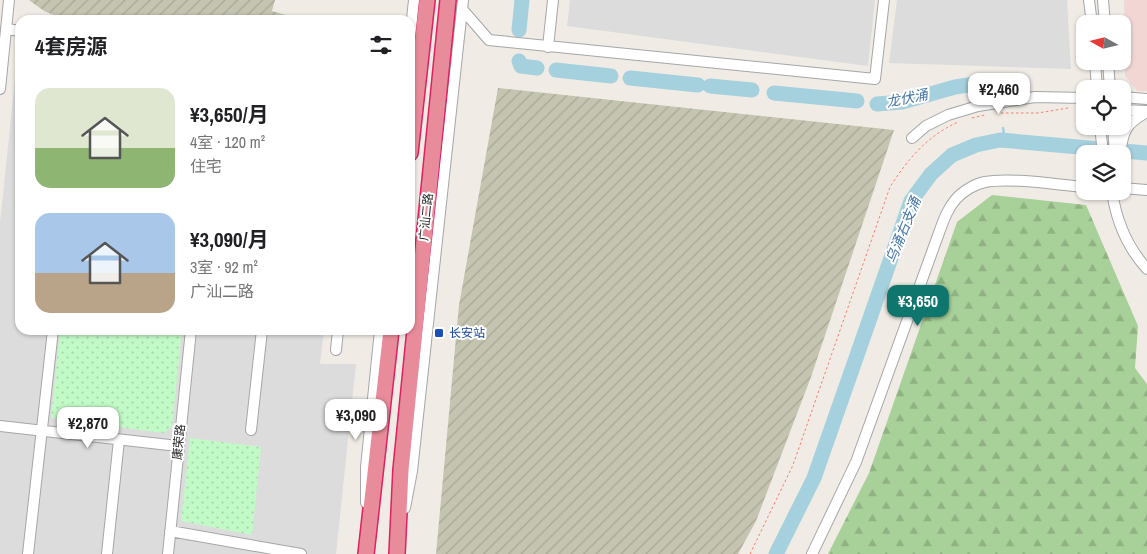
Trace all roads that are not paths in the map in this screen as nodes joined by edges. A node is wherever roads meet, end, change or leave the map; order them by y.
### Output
1 (9, 0) edge
2 (414, 0) edge
3 (427, 0) edge
4 (448, 0) edge
5 (554, 0) edge
6 (884, 0) edge
7 (1089, 0) edge
8 (1103, 0) edge
9 (462, 5) edge
10 (412, 15) edge
11 (1091, 15) edge
12 (1104, 15) edge
13 (7, 29) junction
14 (15, 30) edge
15 (548, 47) junction
16 (0, 89) edge
17 (1076, 98) edge
18 (1131, 98) edge
19 (1147, 99) edge
20 (415, 108) edge
21 (1131, 111) edge
22 (1147, 112) edge
23 (912, 138) dead end
24 (1122, 145) edge
25 (1076, 186) edge
26 (1131, 189) edge
27 (1147, 190) edge
28 (1114, 200) edge
29 (1147, 269) edge
30 (415, 330) edge
31 (52, 335) edge
32 (190, 335) edge
33 (261, 335) edge
34 (338, 335) edge
35 (379, 335) edge
36 (390, 335) edge
37 (414, 335) edge
38 (336, 350) dead end
39 (0, 426) edge
40 (251, 430) dead end
41 (41, 431) junction
42 (119, 440) junction
43 (178, 446) junction
44 (170, 531) junction
45 (399, 538) junction
46 (236, 542) junction
47 (28, 554) edge
48 (107, 554) edge
49 (168, 554) edge
50 (234, 554) edge
51 (301, 554) edge
52 (366, 554) edge
53 (397, 554) edge
54 (812, 554) edge

1 - 13 street
2 - 10 street
3 - 20 highway
4 - 30 highway, 广汕二路
5 - 15 street
6 - 15 street
7 - 11 street
8 - 12 street
9 - 15 street
9 - 45 street
13 - 14 street
13 - 16 street
17 - 23 street
18 - 19 street
21 - 22 street
22 - 24 street
25 - 54 street
26 - 27 street
28 - 29 street
31 - 41 street
32 - 43 street, 康荣路
33 - 40 street
34 - 38 street
35 - 52 street
36 - 52 highway
37 - 45 highway, 广汕二路
39 - 41 street
41 - 42 street
41 - 47 street
42 - 43 street
42 - 48 street
43 - 44 street, 康荣路
44 - 46 street
44 - 49 street, 康荣路
45 - 53 highway, 广汕二路
46 - 50 street
46 - 51 street

